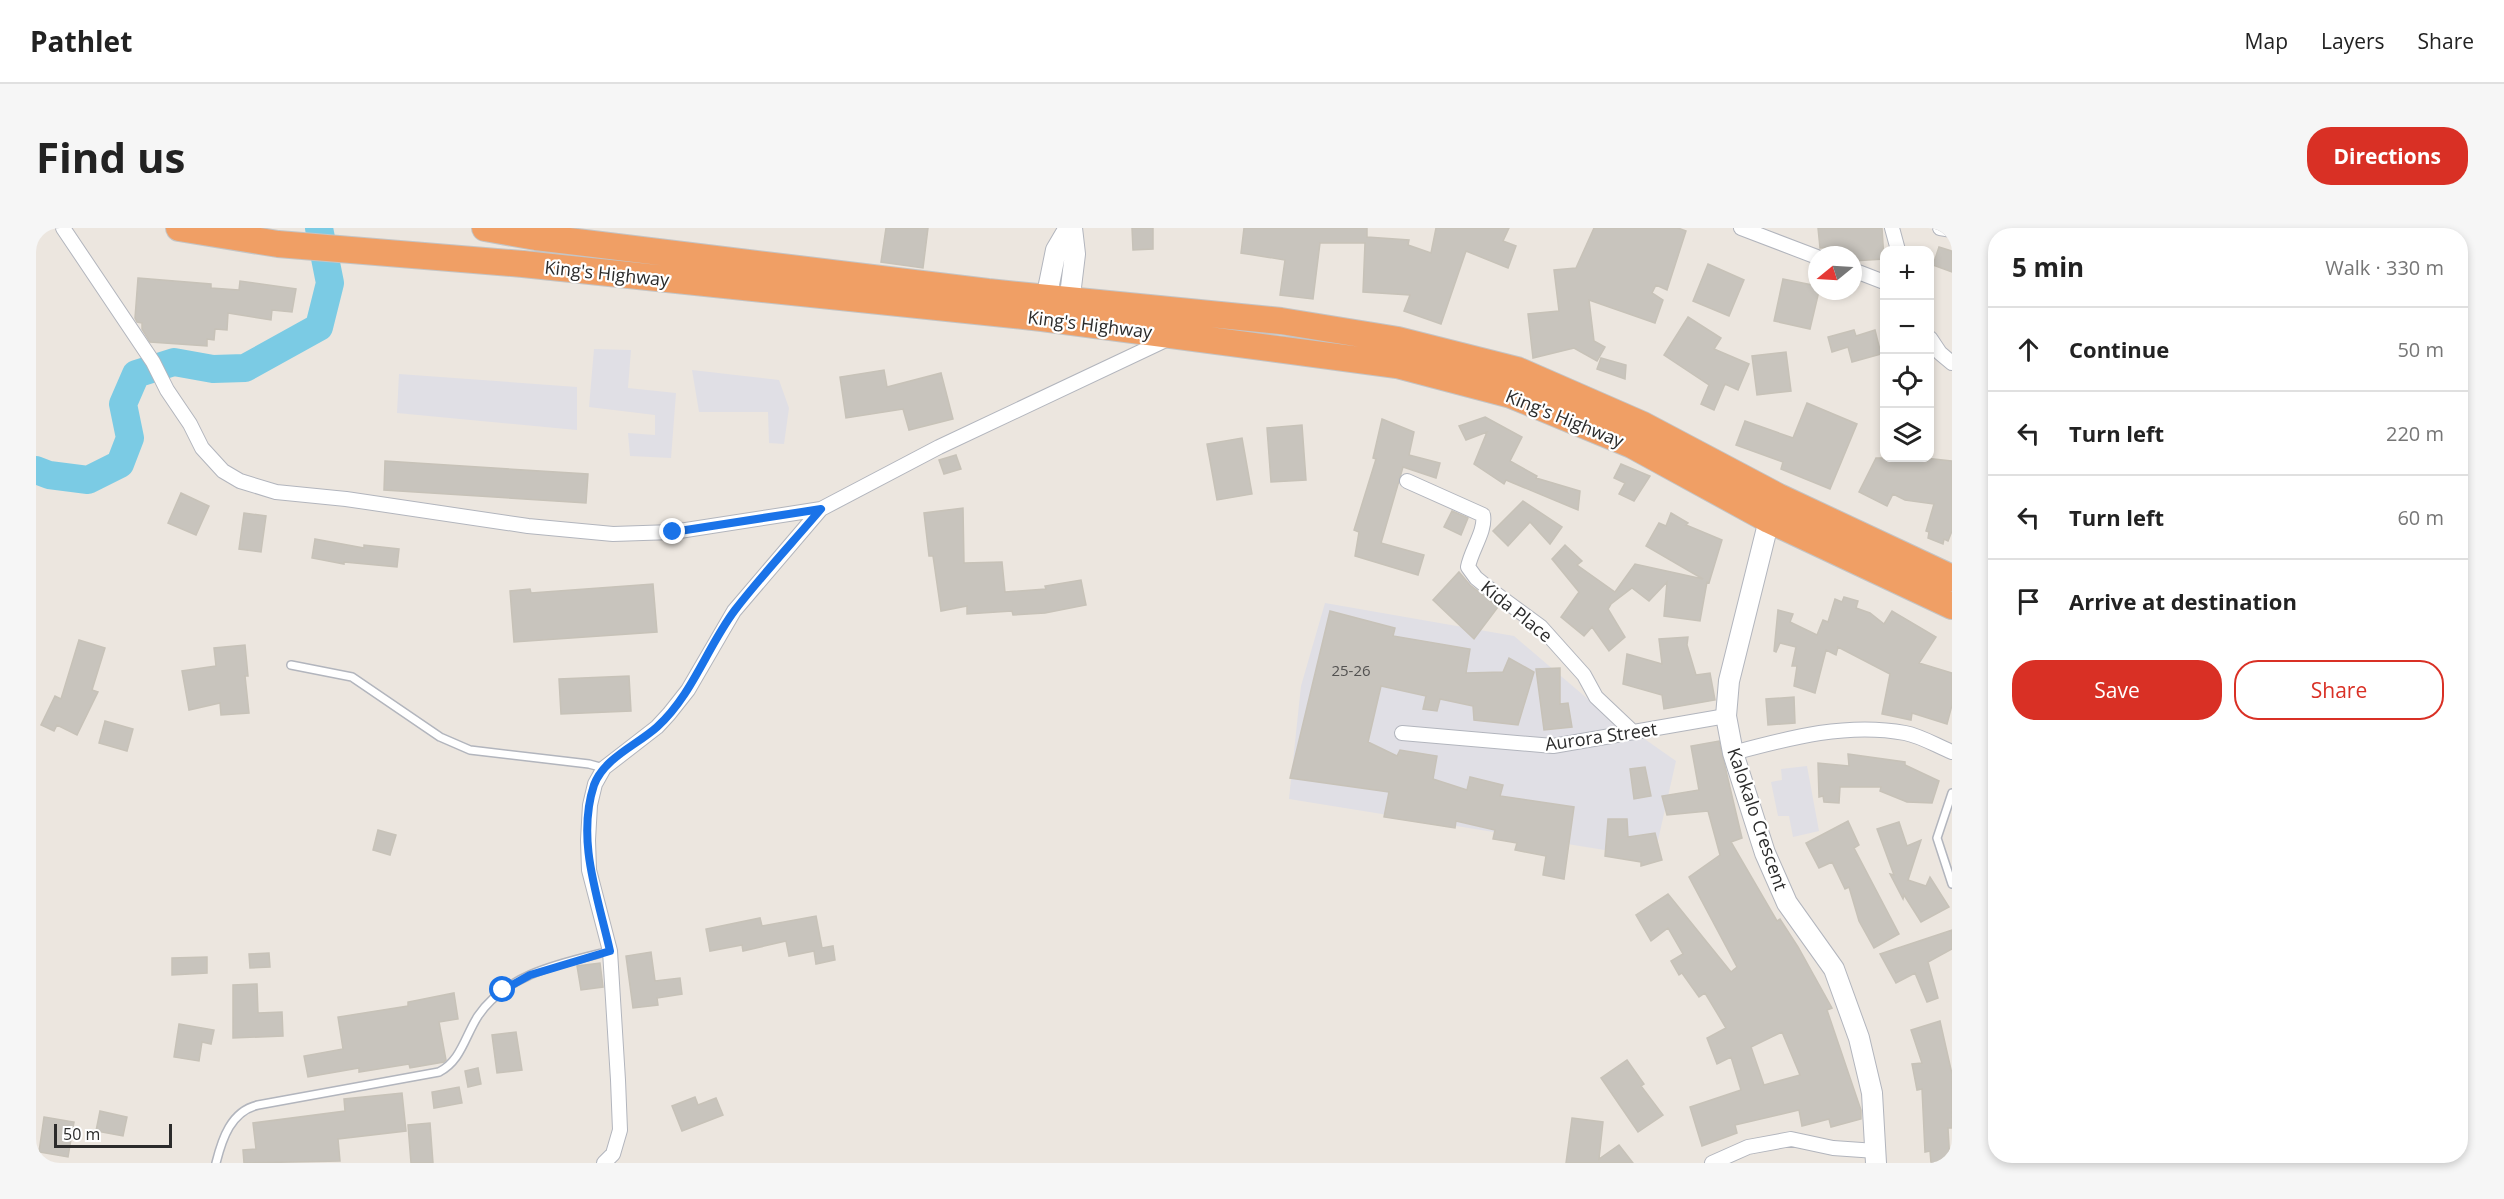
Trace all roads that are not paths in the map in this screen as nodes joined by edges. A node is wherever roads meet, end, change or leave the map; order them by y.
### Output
1 (63, 228) edge
2 (179, 228) edge
3 (485, 228) edge
4 (1070, 228) edge
5 (1741, 228) edge
6 (1892, 228) edge
7 (1940, 228) edge
8 (1952, 230) edge
9 (1897, 246) edge
10 (1808, 254) edge
11 (1862, 273) edge
12 (1880, 280) edge
13 (1056, 309) junction
14 (1177, 335) junction
15 (1934, 345) edge
16 (1952, 363) edge
17 (1407, 481) dead end
18 (821, 509) junction
19 (1774, 509) junction
20 (1952, 578) edge
21 (1952, 606) edge
22 (291, 665) dead end
23 (1726, 716) junction
24 (1633, 732) junction
25 (1402, 733) dead end
26 (1952, 752) edge
27 (1733, 753) junction
28 (604, 768) junction
29 (1952, 794) edge
30 (1952, 884) edge
31 (610, 951) junction
32 (1876, 1157) edge
33 (216, 1163) edge
34 (604, 1163) edge
35 (1712, 1163) edge

1 - 18 street
2 - 13 highway, King's Highway
3 - 13 highway, King's Highway
4 - 13 street
5 - 10 street
6 - 9 street
7 - 8 street
11 - 12 street
13 - 14 highway, King's Highway
13 - 19 highway, King's Highway
14 - 18 street
14 - 19 highway, King's Highway
15 - 16 street
17 - 24 street, Kida Place
18 - 28 street
19 - 20 highway, King's Highway
19 - 21 highway, King's Highway
19 - 23 street, Kalokalo Crescent
22 - 28 lane
23 - 24 street, Aurora Street
23 - 27 street, Kalokalo Crescent
24 - 25 street, Aurora Street
26 - 27 street
27 - 32 street, Kalokalo Crescent
28 - 31 street
29 - 30 lane
31 - 33 lane
31 - 34 street
32 - 35 street

